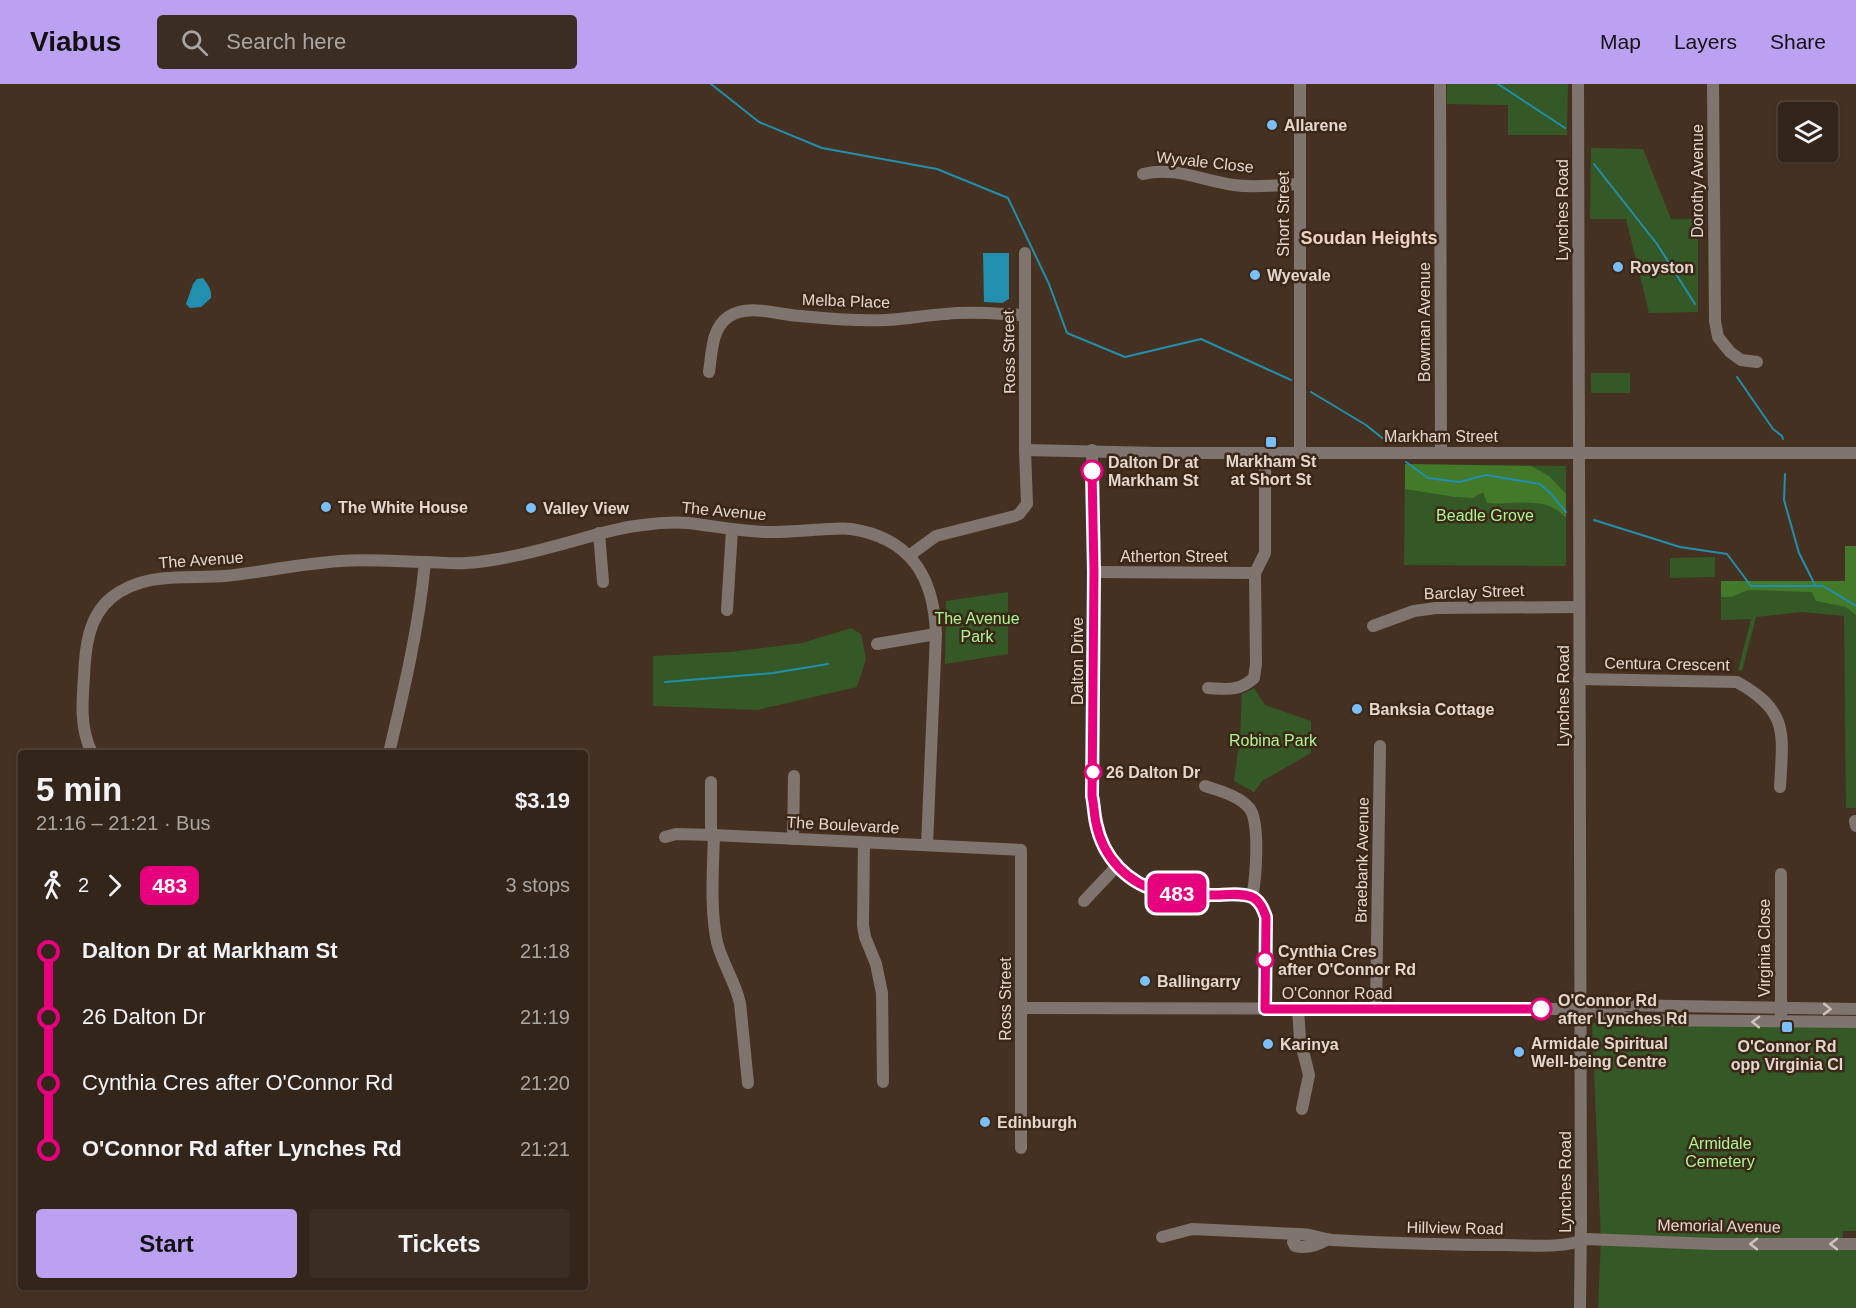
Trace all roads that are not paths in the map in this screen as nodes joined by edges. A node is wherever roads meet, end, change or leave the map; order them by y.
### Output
1 (1300, 84) edge
2 (1440, 84) edge
3 (1578, 84) edge
4 (1713, 84) edge
5 (1143, 174) dead end
6 (1300, 184) junction
7 (1025, 253) dead end
8 (1024, 315) junction
9 (1757, 362) dead end
10 (709, 372) dead end
11 (1025, 450) junction
12 (1092, 450) junction
13 (1300, 452) junction
14 (1441, 452) junction
15 (1580, 452) junction
16 (1265, 453) junction
17 (1856, 453) edge
18 (732, 530) junction
19 (599, 533) junction
20 (910, 555) junction
21 (425, 562) junction
22 (1094, 572) junction
23 (1255, 573) junction
24 (603, 582) dead end
25 (1579, 607) junction
26 (727, 610) dead end
27 (1373, 626) dead end
28 (936, 634) junction
29 (877, 644) dead end
30 (1579, 679) junction
31 (1208, 688) dead end
32 (1380, 746) dead end
33 (90, 750) edge
34 (390, 750) edge
35 (794, 776) dead end
36 (711, 783) dead end
37 (1205, 786) dead end
38 (1780, 787) dead end
39 (712, 835) junction
40 (664, 837) dead end
41 (793, 839) junction
42 (864, 843) junction
43 (927, 845) junction
44 (1021, 850) joint
45 (1117, 866) junction
46 (1780, 874) dead end
47 (1252, 897) junction
48 (1084, 901) dead end
49 (1022, 1008) junction
50 (1265, 1009) junction
51 (1298, 1009) junction
52 (1580, 1009) junction
53 (1781, 1009) junction
54 (1376, 1010) junction
55 (1856, 1010) edge
56 (1781, 1022) junction
57 (1856, 1023) edge
58 (883, 1082) dead end
59 (748, 1083) dead end
60 (1302, 1109) dead end
61 (1021, 1148) dead end
62 (1162, 1237) dead end
63 (1581, 1241) junction
64 (1856, 1244) edge
65 (1580, 1308) edge

1 - 6 street, Short Street
2 - 14 street, Bowman Avenue
3 - 15 street, Lynches Road
4 - 9 street, Dorothy Avenue
5 - 6 street, Wyvale Close
6 - 13 street, Short Street
7 - 8 street, Ross Street
8 - 10 street, Melba Place
8 - 11 street, Ross Street
11 - 12 street, Markham Street
11 - 20 street, Ross Street
12 - 16 street, Markham Street
12 - 22 street, Dalton Drive
13 - 14 street, Markham Street
13 - 16 street, Markham Street
14 - 15 street, Markham Street
15 - 17 street, Markham Street
15 - 25 street, Lynches Road
16 - 23 street
18 - 19 street, The Avenue
18 - 20 street, The Avenue
18 - 26 street
19 - 21 street, The Avenue
19 - 24 street
20 - 28 street, The Avenue
21 - 33 street, The Avenue
21 - 34 street
22 - 23 street, Atherton Street
22 - 45 street, Dalton Drive
23 - 31 street
25 - 27 street, Barclay Street
25 - 30 street, Lynches Road
28 - 29 street
28 - 43 street, The Avenue
30 - 38 street, Centura Crescent
30 - 52 street, Lynches Road
32 - 54 street, Braebank Avenue
35 - 41 street
36 - 39 street
37 - 47 street
39 - 40 street, The Boulevarde
39 - 41 street, The Boulevarde
39 - 59 street
41 - 42 street, The Boulevarde
42 - 43 street, The Boulevarde
42 - 58 street
43 - 44 street, The Boulevarde
44 - 49 street, Ross Street
45 - 47 street, Dalton Drive
45 - 48 street
46 - 53 street, Virginia Close
47 - 50 street
49 - 50 street, O'Connor Road
49 - 61 street, Ross Street
50 - 51 street, O'Connor Road
51 - 54 street, O'Connor Road
51 - 60 street
52 - 53 street, O'Connor Road
52 - 54 street, O'Connor Road
56 -> 52 street, O'Connor Road
52 - 63 street, Lynches Road
53 -> 55 street, O'Connor Road
53 - 56 street, Virginia Close
56 - 57 street, O'Connor Road
62 - 63 street, Hillview Road
64 -> 63 street, Memorial Avenue
63 - 65 street, Lynches Road

